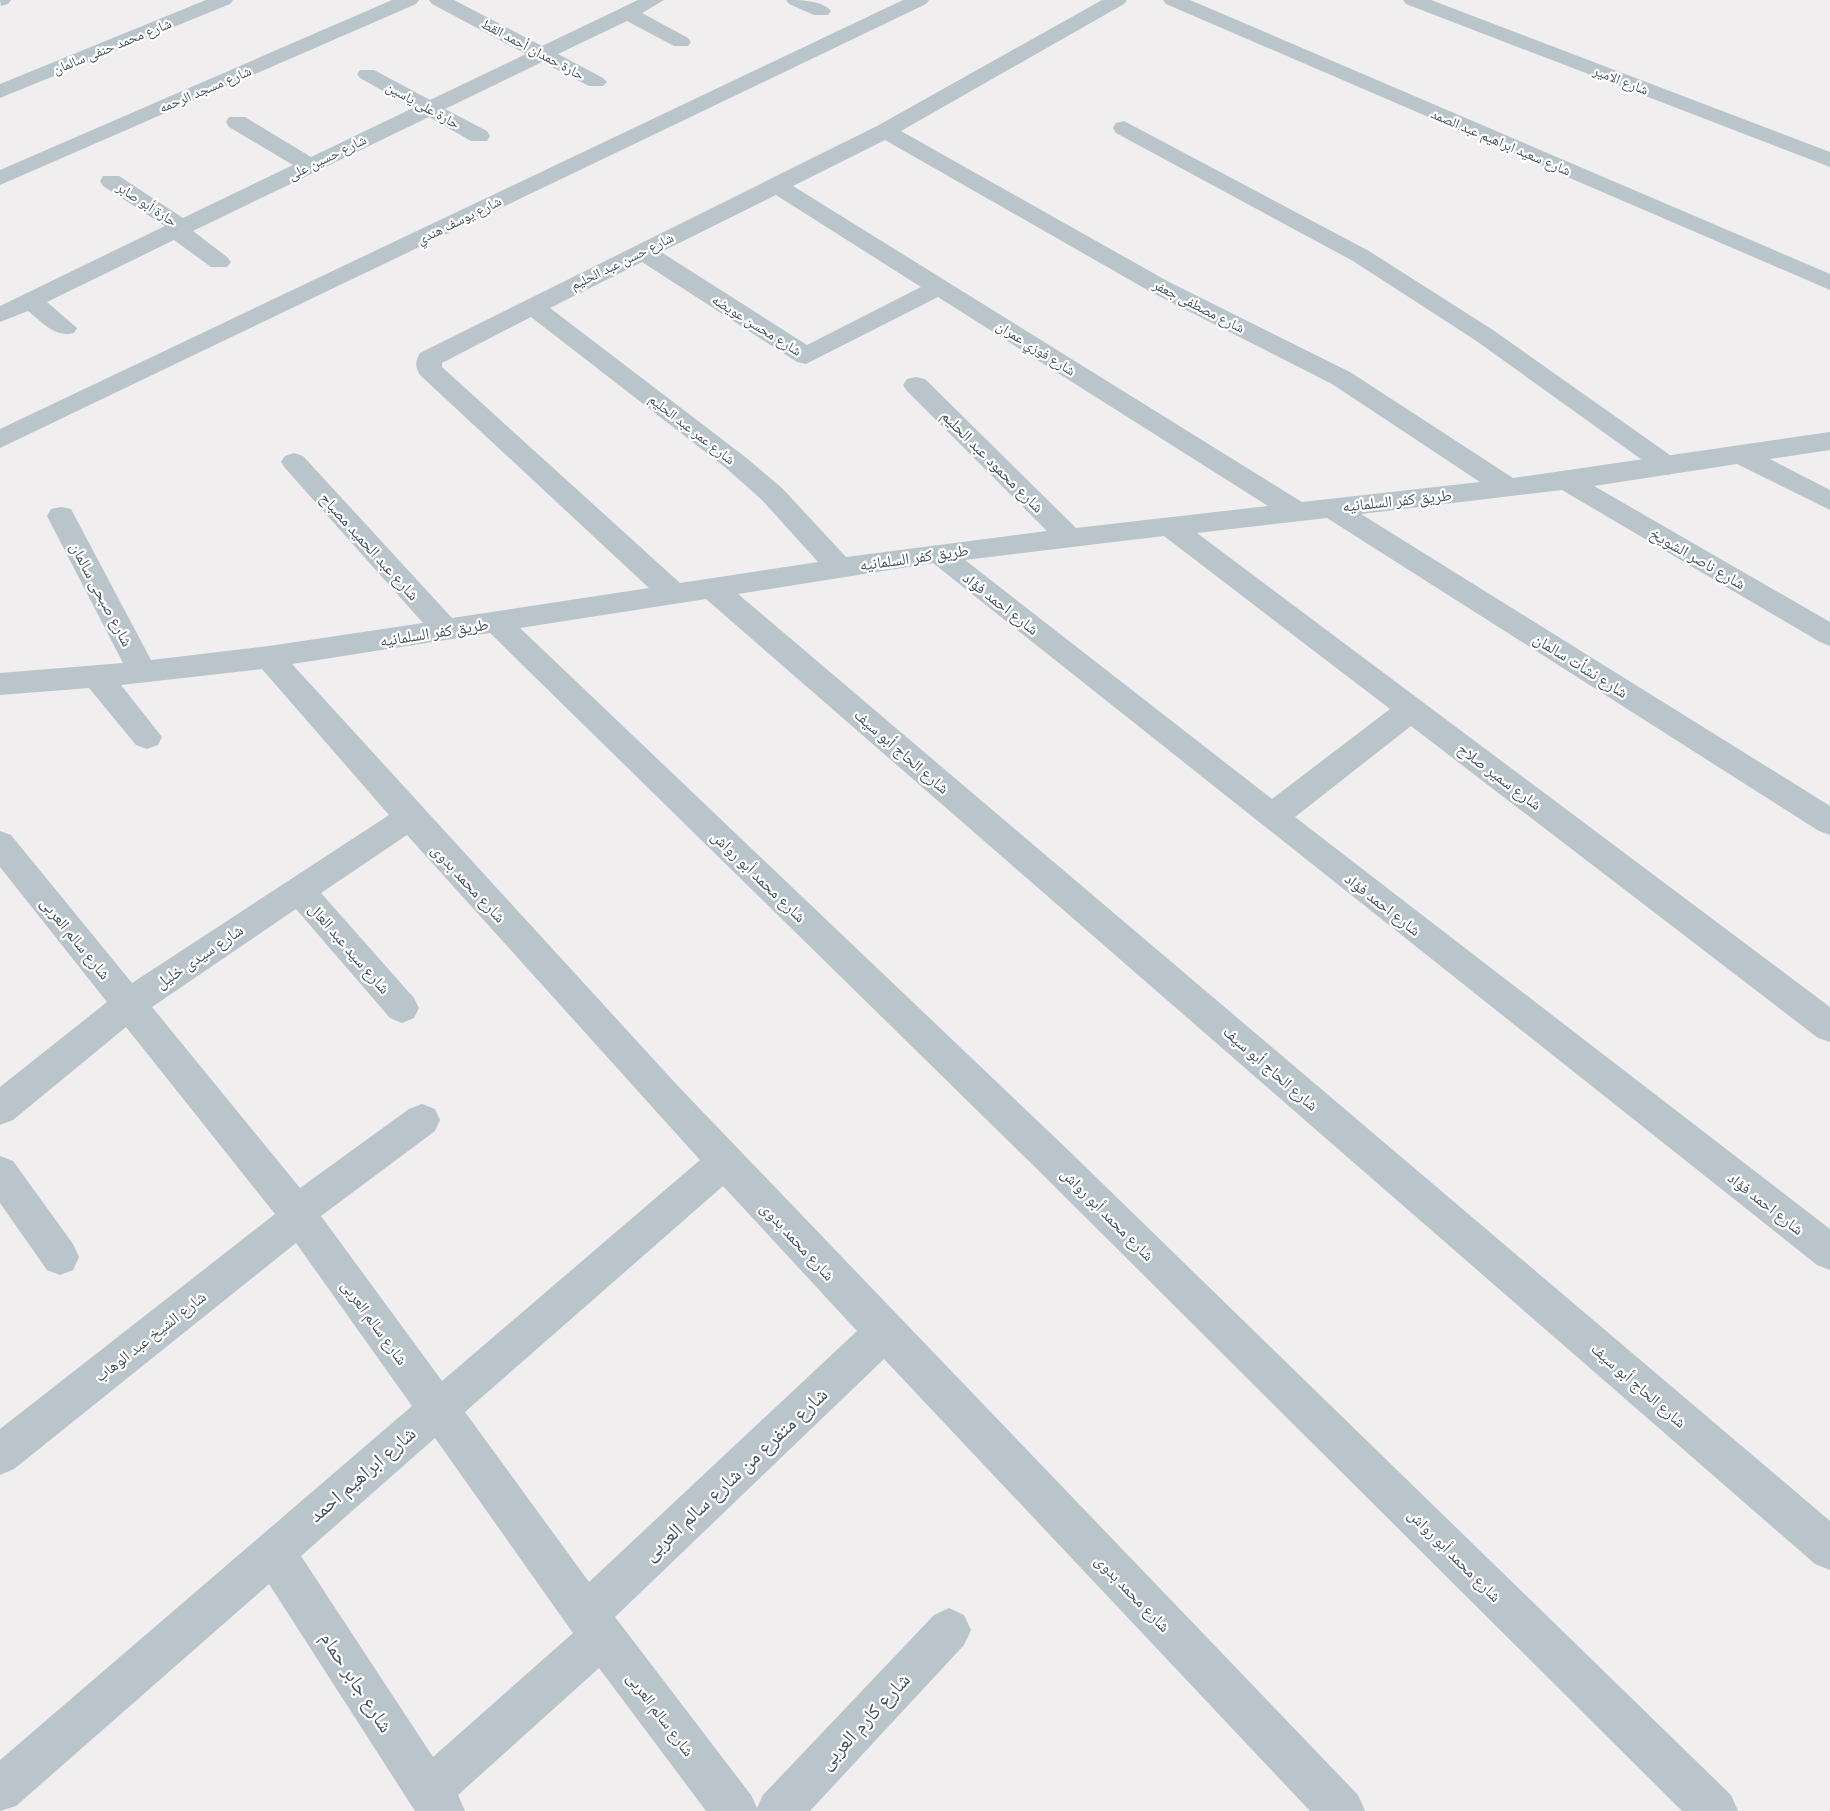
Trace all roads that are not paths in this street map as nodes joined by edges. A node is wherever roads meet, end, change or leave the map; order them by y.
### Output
1 (223, 0) edge
2 (409, 0) edge
3 (439, 0) edge
4 (654, 0) edge
5 (796, 0) edge
6 (919, 0) edge
7 (1117, 0) edge
8 (1173, 0) edge
9 (1413, 0) edge
10 (821, 11) dead end
11 (627, 13) junction
12 (681, 42) dead end
13 (543, 54) junction
14 (367, 74) dead end
15 (596, 82) dead end
16 (0, 92) edge
17 (429, 108) junction
18 (237, 122) dead end
19 (1124, 128) dead end
20 (885, 131) junction
21 (479, 136) dead end
22 (1830, 160) edge
23 (310, 166) junction
24 (0, 178) edge
25 (111, 181) dead end
26 (776, 185) junction
27 (179, 229) junction
28 (642, 251) junction
29 (219, 262) dead end
30 (1830, 283) edge
31 (939, 287) junction
32 (30, 300) junction
33 (532, 306) junction
34 (0, 315) edge
35 (65, 328) dead end
36 (916, 385) dead end
37 (0, 439) edge
38 (1830, 441) edge
39 (1742, 454) junction
40 (294, 462) dead end
41 (1668, 466) junction
42 (1566, 481) junction
43 (1509, 488) junction
44 (1830, 501) edge
45 (1332, 508) junction
46 (1296, 511) junction
47 (61, 516) dead end
48 (1169, 526) junction
49 (1070, 537) junction
50 (938, 553) junction
51 (839, 567) junction
52 (712, 588) junction
53 (674, 594) junction
54 (496, 622) junction
55 (447, 631) junction
56 (1830, 635) edge
57 (269, 657) junction
58 (143, 672) junction
59 (96, 676) junction
60 (0, 684) edge
61 (1411, 709) junction
62 (147, 737) dead end
63 (410, 818) junction
64 (1272, 818) junction
65 (1830, 822) edge
66 (0, 844) edge
67 (298, 889) junction
68 (129, 1004) junction
69 (402, 1008) dead end
70 (1830, 1027) edge
71 (0, 1109) edge
72 (422, 1120) dead end
73 (725, 1161) junction
74 (0, 1173) edge
75 (297, 1215) junction
76 (1830, 1252) edge
77 (60, 1257) dead end
78 (884, 1333) junction
79 (437, 1408) junction
80 (0, 1455) edge
81 (1830, 1549) edge
82 (273, 1552) junction
83 (595, 1625) junction
84 (949, 1630) dead end
85 (0, 1790) edge
86 (436, 1801) edge
87 (735, 1811) edge
88 (779, 1811) edge
89 (1341, 1811) edge
90 (1715, 1811) edge

1 - 16 street, شارع محمد حنفى سالمان
2 - 24 street, شارع مسجد الرحمه
3 - 13 street, حارة حمدان أحمد القط
4 - 11 street, شارع حسين على
5 - 10 street
6 - 37 street, شارع يوسف هندي
7 - 20 street, شارع حسن عبد الحليم
8 - 30 street, شارع سعيد ابراهيم عبد الصمد
9 - 22 street, شارع الامير
11 - 12 street
11 - 13 street, شارع حسين على
13 - 15 street, حارة حمدان أحمد القط
13 - 17 street, شارع حسين على
14 - 17 street, حارة على ياسين
17 - 21 street, حارة على ياسين
17 - 23 street, شارع حسين على
18 - 23 street
19 - 41 street
20 - 26 street, شارع حسن عبد الحليم
20 - 43 street, شارع مصطفى جعفر
23 - 27 street, شارع حسين على
25 - 27 street, حارة أبو صابر
26 - 28 street, شارع حسن عبد الحليم
26 - 31 street, شارع فوزي عمران
27 - 29 street, حارة أبو صابر
27 - 32 street, شارع حسين على
28 - 31 street, شارع محسن عويضه
28 - 33 street, شارع حسن عبد الحليم
31 - 46 street, شارع فوزي عمران
32 - 34 street, شارع حسين على
32 - 35 street
33 - 51 street, شارع عمر عبد الحليم
33 - 53 street, شارع حسن عبد الحليم
36 - 49 street, شارع محمود عبد الحليم
38 - 39 street, طريق كفر السلمانيه
39 - 41 street, طريق كفر السلمانيه
39 - 44 street
40 - 55 street, شارع عبد الحميد مصباح
41 - 42 street, طريق كفر السلمانيه
42 - 43 street, طريق كفر السلمانيه
42 - 56 street, شارع ناصر الشويخ
43 - 45 street, طريق كفر السلمانيه
45 - 46 street, طريق كفر السلمانيه
45 - 65 street, شارع نشأت سالمان
46 - 48 street, طريق كفر السلمانيه
47 - 58 street, شارع صبحى سالمان
48 - 49 street, طريق كفر السلمانيه
48 - 61 street, شارع سمير صلاح
49 - 50 street, طريق كفر السلمانيه
50 - 51 street, طريق كفر السلمانيه
50 - 64 street, شارع احمد فؤاد
51 - 52 street, طريق كفر السلمانيه
52 - 53 street, طريق كفر السلمانيه
52 - 81 street, شارع الحاج أبو سيف
53 - 54 street, طريق كفر السلمانيه
54 - 55 street, طريق كفر السلمانيه
54 - 90 street, شارع محمد أبو رواش
55 - 57 street, طريق كفر السلمانيه
57 - 58 street, طريق كفر السلمانيه
57 - 63 street, شارع محمد بدوى
58 - 59 street, طريق كفر السلمانيه
59 - 60 street, طريق كفر السلمانيه
59 - 62 street
61 - 64 street
61 - 70 street, شارع سمير صلاح
63 - 67 street, شارع سيدى خليل
63 - 73 street, شارع محمد بدوى
64 - 76 street, شارع احمد فؤاد
66 - 68 street, شارع سالم العربى
67 - 68 street, شارع سيدى خليل
67 - 69 street, شارع سيد عبد العال
68 - 71 street, شارع سيدى خليل
68 - 75 street, شارع سالم العربى
72 - 75 street, شارع الشيخ عبد الوهاب
73 - 78 street, شارع محمد بدوى
73 - 79 street, شارع ابراهيم احمد
74 - 77 street
75 - 79 street, شارع سالم العربى
75 - 80 street, شارع الشيخ عبد الوهاب
78 - 83 street, شارع متفرع من شارع سالم العربى
78 - 89 street, شارع محمد بدوى
79 - 82 street, شارع ابراهيم احمد
79 - 83 street, شارع سالم العربى
82 - 85 street, شارع ابراهيم احمد
82 - 86 street, شارع جابر حمام
83 - 86 street, شارع متفرع من شارع سالم العربى
83 - 87 street, شارع سالم العربى
84 - 88 street, شارع كارم العربى

